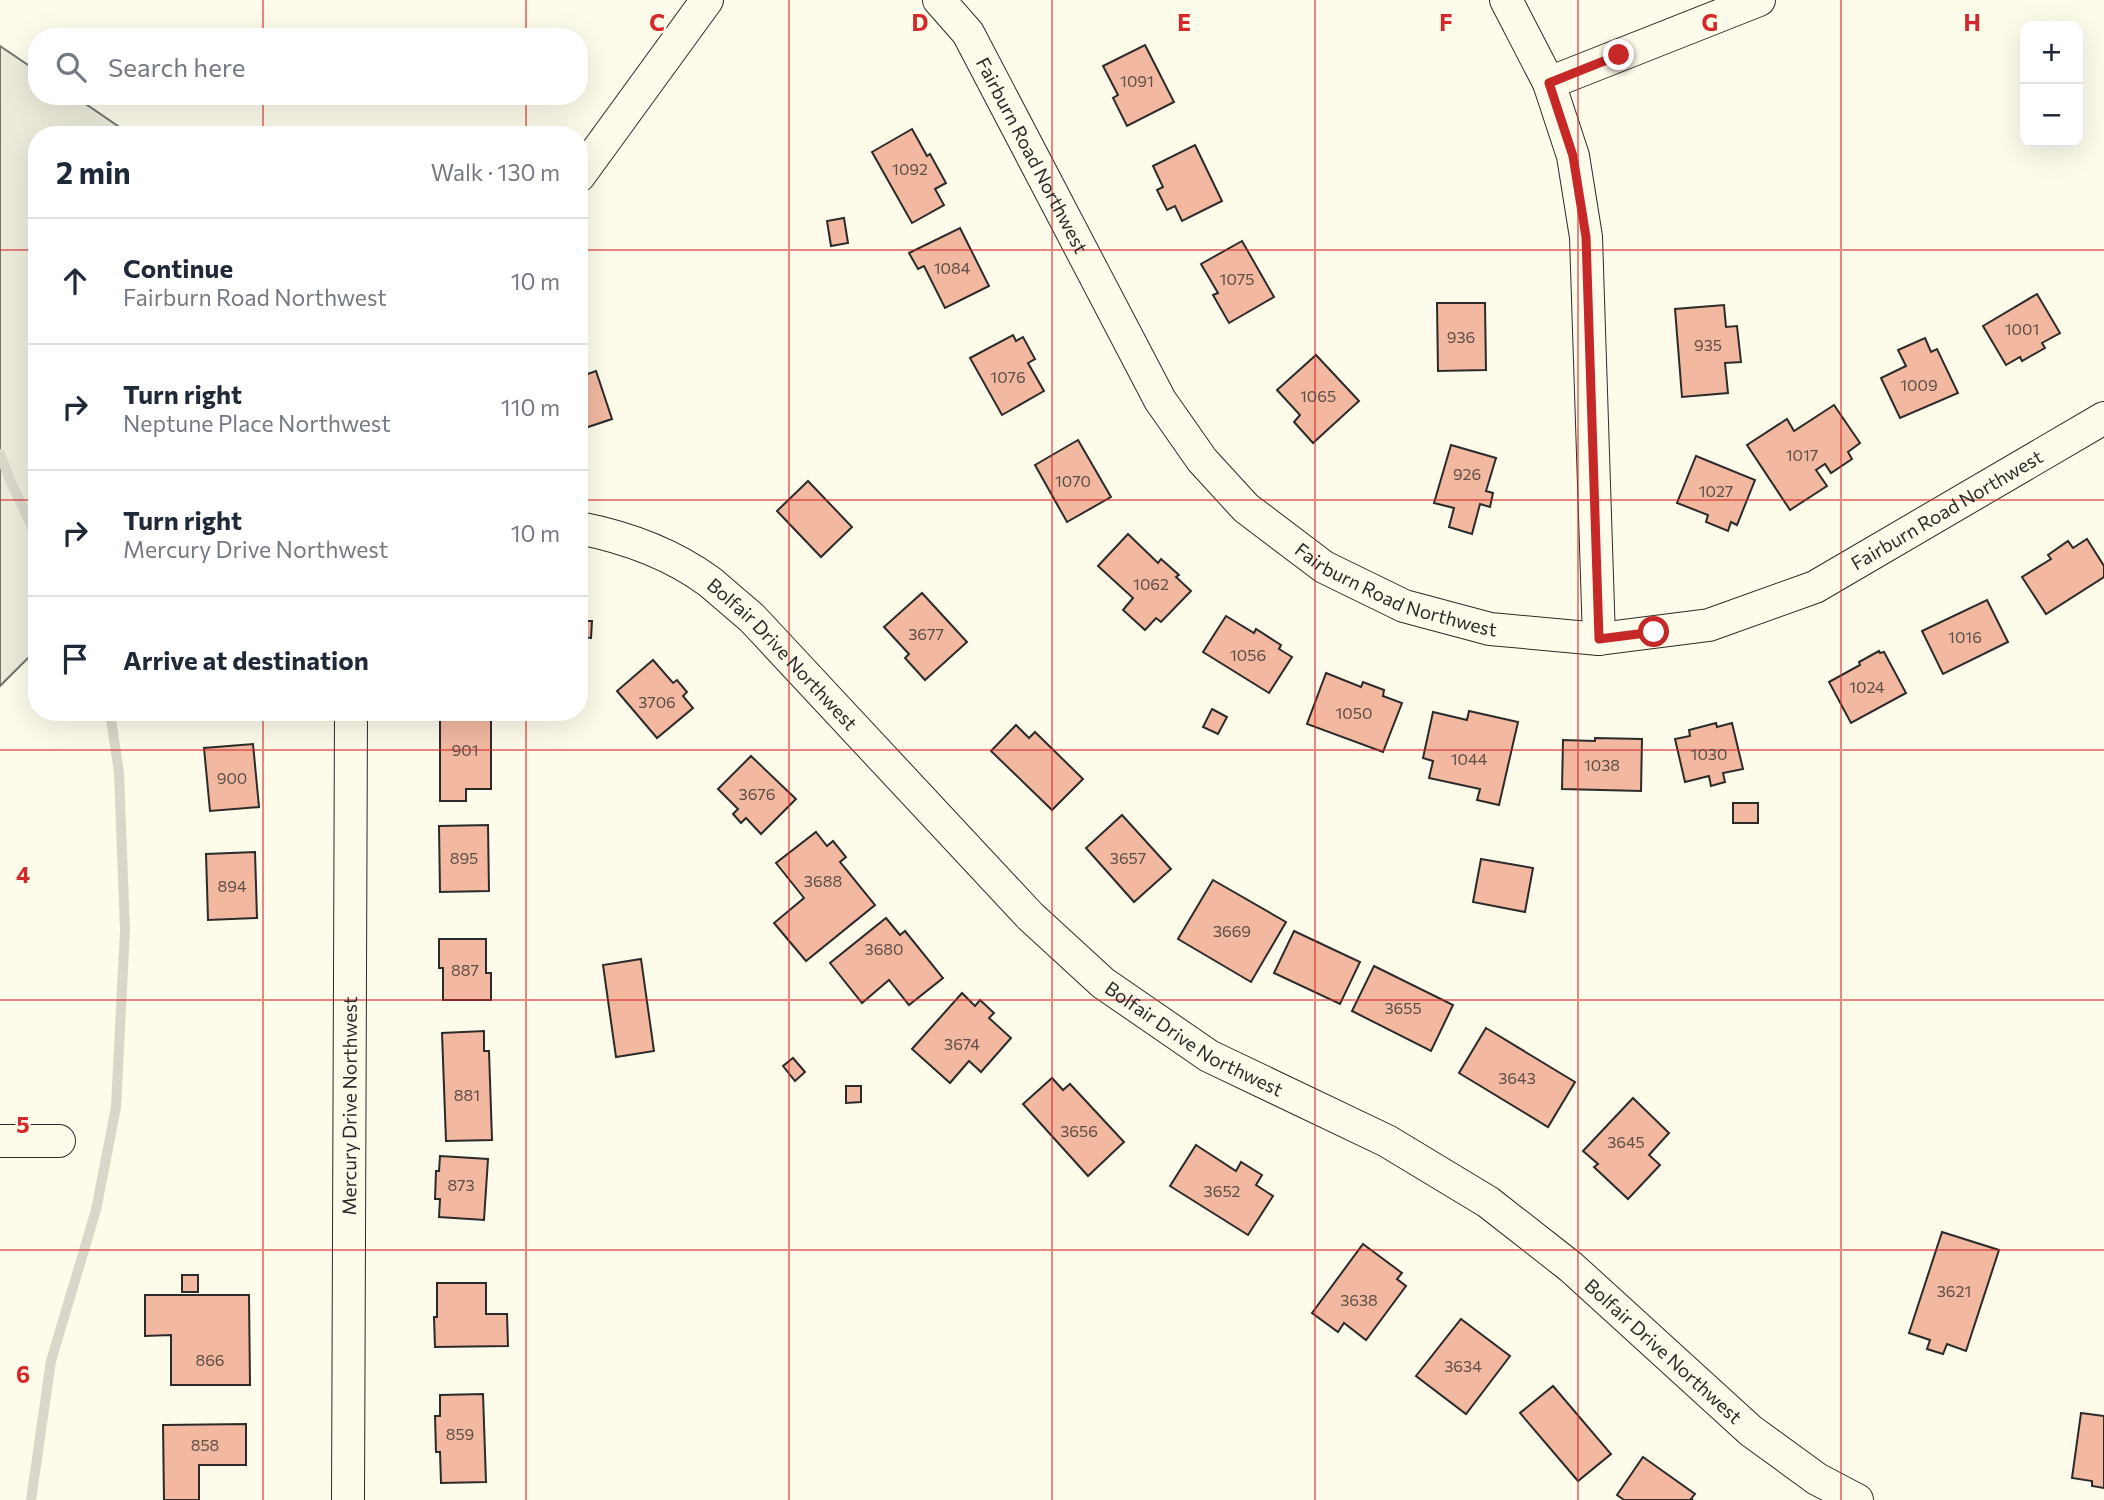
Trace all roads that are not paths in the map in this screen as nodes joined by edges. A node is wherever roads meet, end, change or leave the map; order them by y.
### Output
1 (707, 0) edge
2 (939, 0) edge
3 (1506, 0) edge
4 (1759, 0) edge
5 (1549, 83) junction
6 (588, 164) edge
7 (2104, 418) edge
8 (588, 530) edge
9 (1599, 639) junction
10 (351, 721) edge
11 (0, 1141) edge
12 (59, 1141) dead end
13 (348, 1500) edge
14 (1857, 1500) edge

1 - 6 street
2 - 9 street, Fairburn Road Northwest
3 - 5 street
4 - 5 street
5 - 9 street
7 - 9 street, Fairburn Road Northwest
8 - 14 street, Bolfair Drive Northwest
10 - 13 street, Mercury Drive Northwest
11 - 12 street

